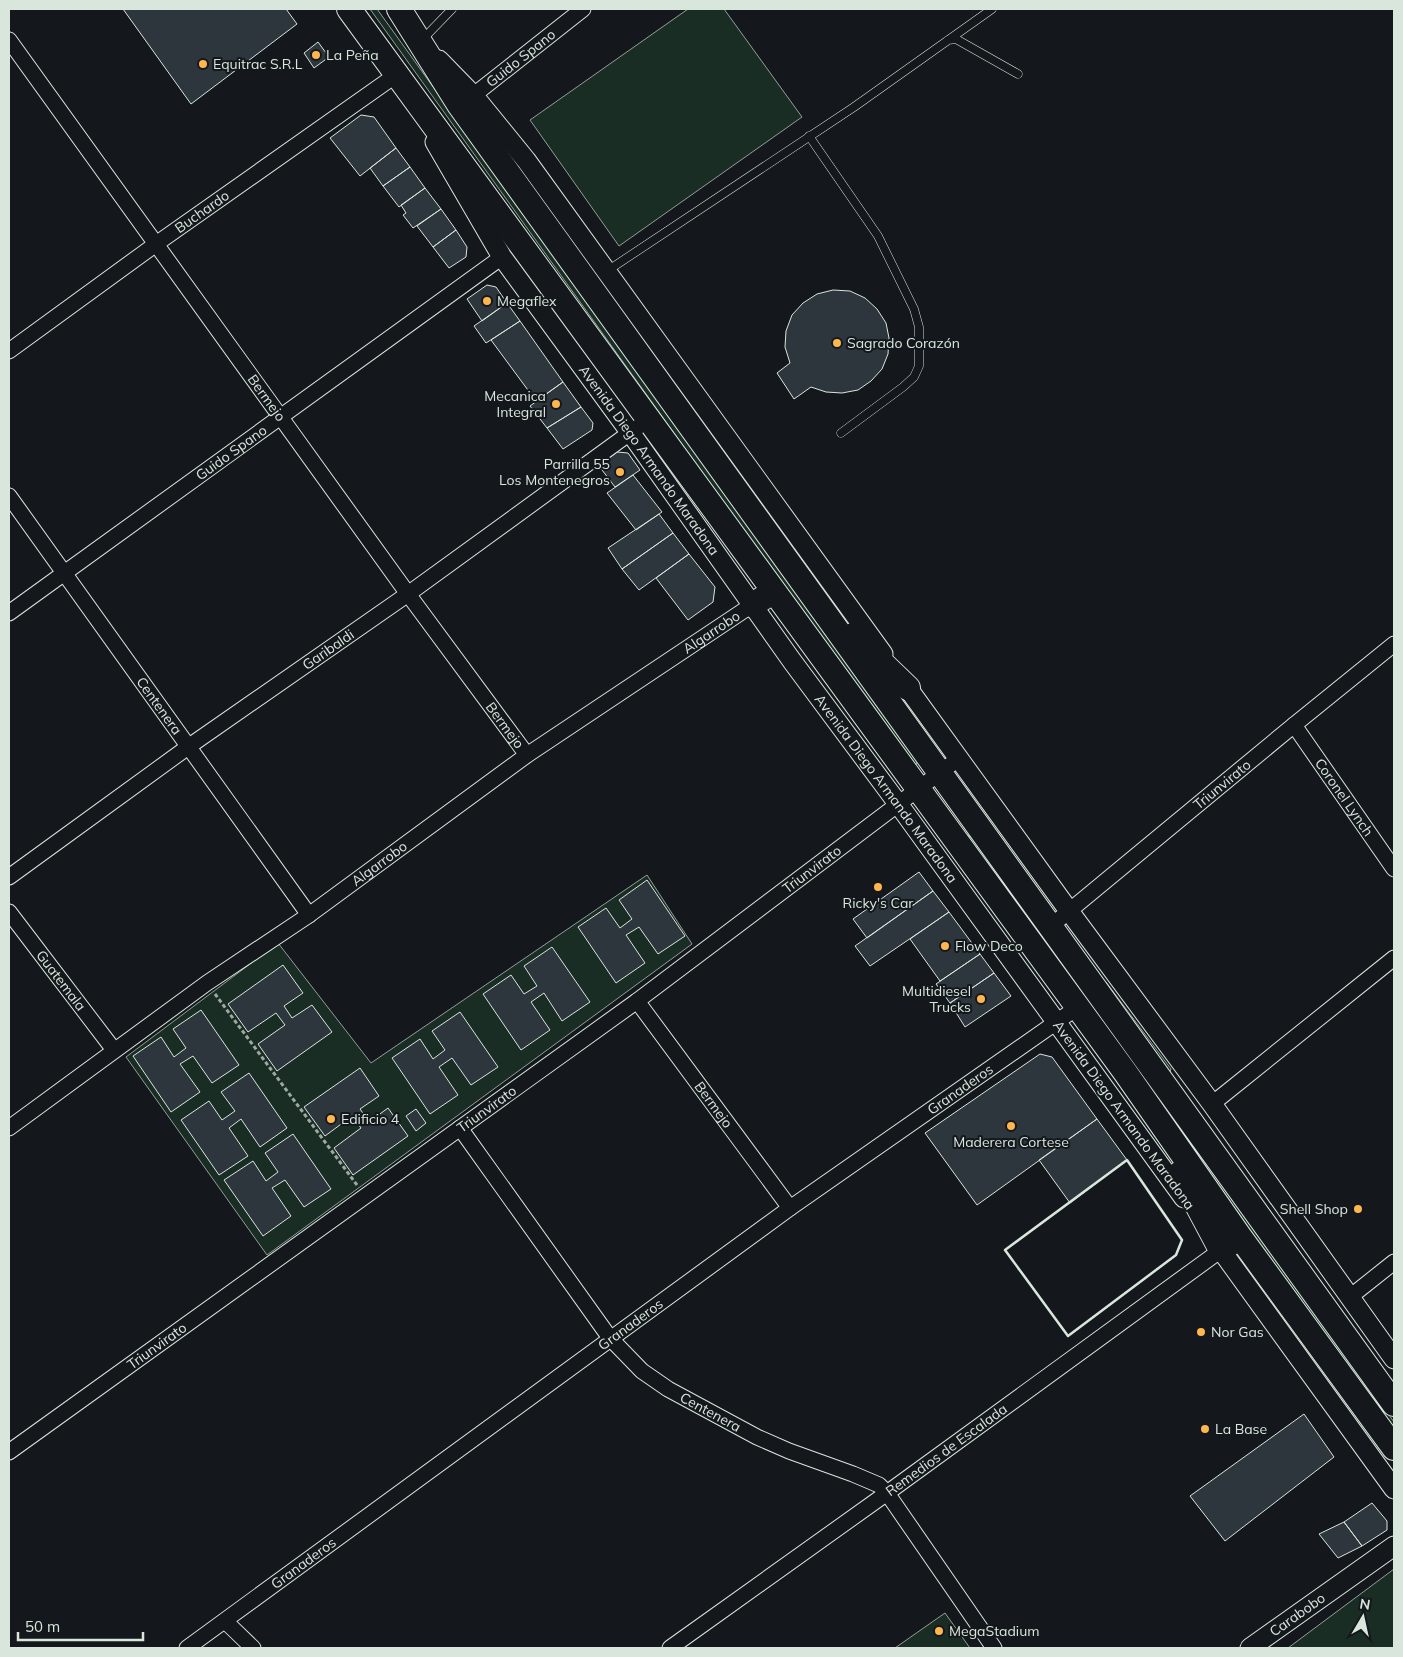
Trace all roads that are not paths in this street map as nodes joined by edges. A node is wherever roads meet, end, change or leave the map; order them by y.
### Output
1 (349, 9) edge
2 (399, 9) edge
3 (452, 9) edge
4 (583, 9) edge
5 (992, 9) edge
6 (9, 40) edge
7 (948, 40) junction
8 (420, 42) junction
9 (1018, 74) dead end
10 (396, 75) junction
11 (467, 101) junction
12 (809, 136) junction
13 (156, 244) junction
14 (502, 257) junction
15 (607, 272) junction
16 (9, 351) edge
17 (280, 417) junction
18 (639, 426) junction
19 (841, 433) dead end
20 (9, 496) edge
21 (64, 572) junction
22 (805, 588) junction
23 (774, 592) junction
24 (408, 594) junction
25 (752, 605) junction
26 (9, 614) edge
27 (1394, 644) edge
28 (908, 688) junction
29 (1294, 725) junction
30 (188, 747) junction
31 (527, 755) junction
32 (949, 766) junction
33 (918, 790) junction
34 (900, 805) junction
35 (1394, 869) edge
36 (9, 877) edge
37 (9, 912) edge
38 (309, 915) junction
39 (1060, 918) junction
40 (1394, 958) edge
41 (1075, 959) junction
42 (1054, 974) junction
43 (637, 1001) junction
44 (1078, 1008) junction
45 (1057, 1022) junction
46 (114, 1050) junction
47 (1212, 1104) junction
48 (9, 1128) edge
49 (460, 1128) junction
50 (790, 1208) junction
51 (1231, 1243) junction
52 (1394, 1262) edge
53 (1350, 1297) junction
54 (610, 1338) junction
55 (1394, 1360) edge
56 (1394, 1404) edge
57 (1394, 1448) edge
58 (9, 1452) edge
59 (1394, 1489) edge
60 (887, 1493) junction
61 (1394, 1546) edge
62 (225, 1621) junction
63 (187, 1648) edge
64 (253, 1648) edge
65 (670, 1648) edge
66 (994, 1648) edge
67 (1250, 1648) edge

1 - 10 main road, Avenida Diego Armando Maradona
2 - 8 main road
3 - 8 lane
4 - 11 street, Guido Spano
5 - 7 lane
6 - 13 street, Bermejo
7 - 9 lane
7 - 12 lane
8 - 11 main road
10 - 13 street, Buchardo
10 - 14 street, Avenida Diego Armando Maradona
10 - 18 main road, Avenida Diego Armando Maradona
11 - 15 street
11 - 22 main road
12 - 15 lane
12 - 19 lane
13 - 16 street, Buchardo
13 - 17 street, Bermejo
14 - 17 street, Guido Spano
14 - 18 street, Avenida Diego Armando Maradona
15 - 28 street
17 - 21 street, Guido Spano
17 - 24 street, Bermejo
18 - 23 main road, Avenida Diego Armando Maradona
18 - 24 street, Garibaldi
18 - 25 street, Avenida Diego Armando Maradona
20 - 21 street, Centenera
21 - 26 street, Guido Spano
21 - 30 street, Centenera
22 - 28 main road
22 - 32 main road
23 - 25 main road
23 - 33 main road, Avenida Diego Armando Maradona
24 - 30 street, Garibaldi
24 - 31 street, Bermejo
25 - 31 street, Algarrobo
25 - 34 street, Avenida Diego Armando Maradona
27 - 29 street, Triunvirato
28 - 32 street
29 - 35 street, Coronel Lynch
29 - 39 street, Triunvirato
30 - 36 street, Garibaldi
30 - 38 street, Centenera
31 - 38 street, Algarrobo
32 - 33 street, Triunvirato
32 - 39 main road
33 - 34 street, Triunvirato
33 - 42 main road, Avenida Diego Armando Maradona
34 - 43 street, Triunvirato
34 - 45 street, Avenida Diego Armando Maradona
37 - 46 street, Guatemala
38 - 46 street, Algarrobo
39 - 41 main road
39 - 47 street
40 - 47 street
41 - 42 main road
41 - 56 main road
42 - 44 main road, Avenida Diego Armando Maradona
43 - 49 street, Triunvirato
43 - 50 street, Bermejo
44 - 45 street, Granaderos
44 - 51 main road, Avenida Diego Armando Maradona
45 - 50 street, Granaderos
45 - 51 street, Avenida Diego Armando Maradona
46 - 48 street, Algarrobo
47 - 53 street
49 - 54 street, Centenera
49 - 58 street, Triunvirato
50 - 54 street, Granaderos
51 - 57 main road, Avenida Diego Armando Maradona
51 - 59 street, Avenida Diego Armando Maradona
51 - 60 street, Remedios de Escalada
52 - 53 street
53 - 55 street
54 - 60 street, Centenera
54 - 62 street, Granaderos
60 - 65 street, Remedios de Escalada
60 - 66 street, Centenera
61 - 67 street, Carabobo
62 - 63 street, Granaderos
62 - 64 street

